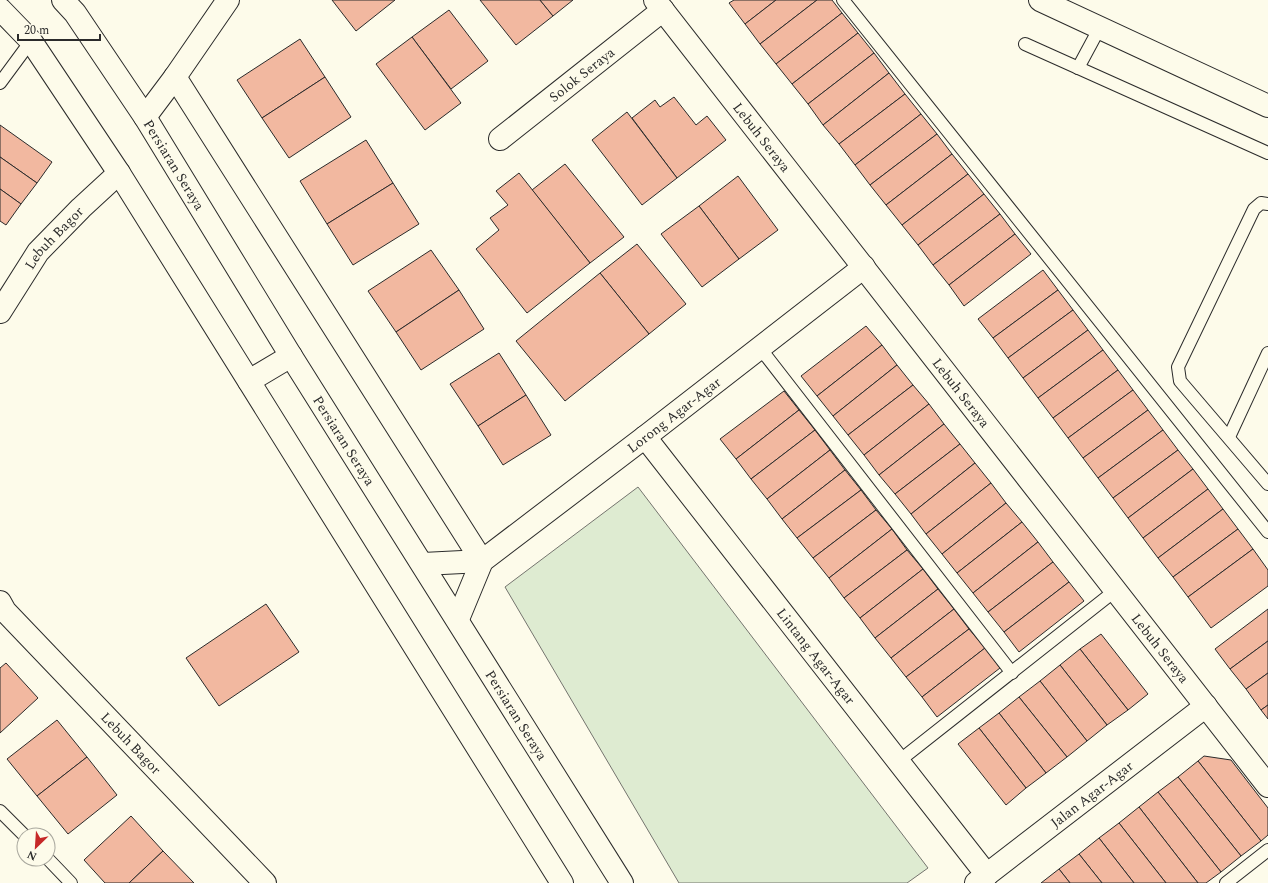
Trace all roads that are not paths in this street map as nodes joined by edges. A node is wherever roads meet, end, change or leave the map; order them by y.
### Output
1 (63, 0) edge
2 (228, 0) edge
3 (843, 0) edge
4 (1040, 0) edge
5 (659, 5) edge
6 (0, 9) edge
7 (1099, 28) junction
8 (31, 41) junction
9 (1025, 44) dead end
10 (1078, 68) junction
11 (175, 77) junction
12 (0, 82) edge
13 (1268, 106) edge
14 (144, 117) junction
15 (500, 139) dead end
16 (1268, 153) edge
17 (119, 173) junction
18 (1268, 204) edge
19 (864, 267) junction
20 (0, 312) edge
21 (760, 348) junction
22 (1268, 353) edge
23 (291, 356) junction
24 (249, 381) junction
25 (645, 437) junction
26 (1229, 437) junction
27 (1268, 484) edge
28 (1268, 532) edge
29 (482, 561) junction
30 (423, 564) junction
31 (1116, 590) junction
32 (0, 602) edge
33 (458, 619) junction
34 (1012, 673) junction
35 (1206, 706) junction
36 (898, 762) junction
37 (1268, 786) edge
38 (0, 811) edge
39 (16, 827) edge
40 (1268, 850) edge
41 (56, 867) edge
42 (986, 880) edge
43 (71, 883) edge
44 (265, 883) edge
45 (562, 883) edge
46 (622, 883) edge
47 (1226, 883) edge

1 - 14 street, Persiaran Seraya
2 - 11 street
3 - 28 lane
4 - 7 street
5 - 15 street, Solok Seraya
5 - 19 street, Lebuh Seraya
6 - 8 street
7 - 10 lane
7 - 13 street
8 - 12 lane
8 - 17 street
9 - 10 lane
10 - 16 lane
11 - 14 street
11 - 29 street
14 - 23 street, Persiaran Seraya
17 - 20 street, Lebuh Bagor
17 - 24 street
18 - 26 lane
19 - 21 street, Lorong Agar-Agar
19 - 31 street, Lebuh Seraya
21 - 25 street, Lorong Agar-Agar
21 - 34 lane
22 - 26 lane
23 - 24 street
23 - 30 street, Persiaran Seraya
24 - 45 street
25 - 29 street, Lorong Agar-Agar
25 - 36 street, Lintang Agar-Agar
26 - 27 lane
29 - 30 street
29 - 33 street
30 - 33 street, Persiaran Seraya
31 - 34 lane
31 - 35 street, Lebuh Seraya
32 - 44 street, Lebuh Bagor
33 - 46 street, Persiaran Seraya
34 - 36 lane
35 - 37 street, Lebuh Seraya
35 - 42 street, Jalan Agar-Agar
36 - 42 street, Lintang Agar-Agar
38 - 39 lane
40 - 47 lane
41 - 43 lane

